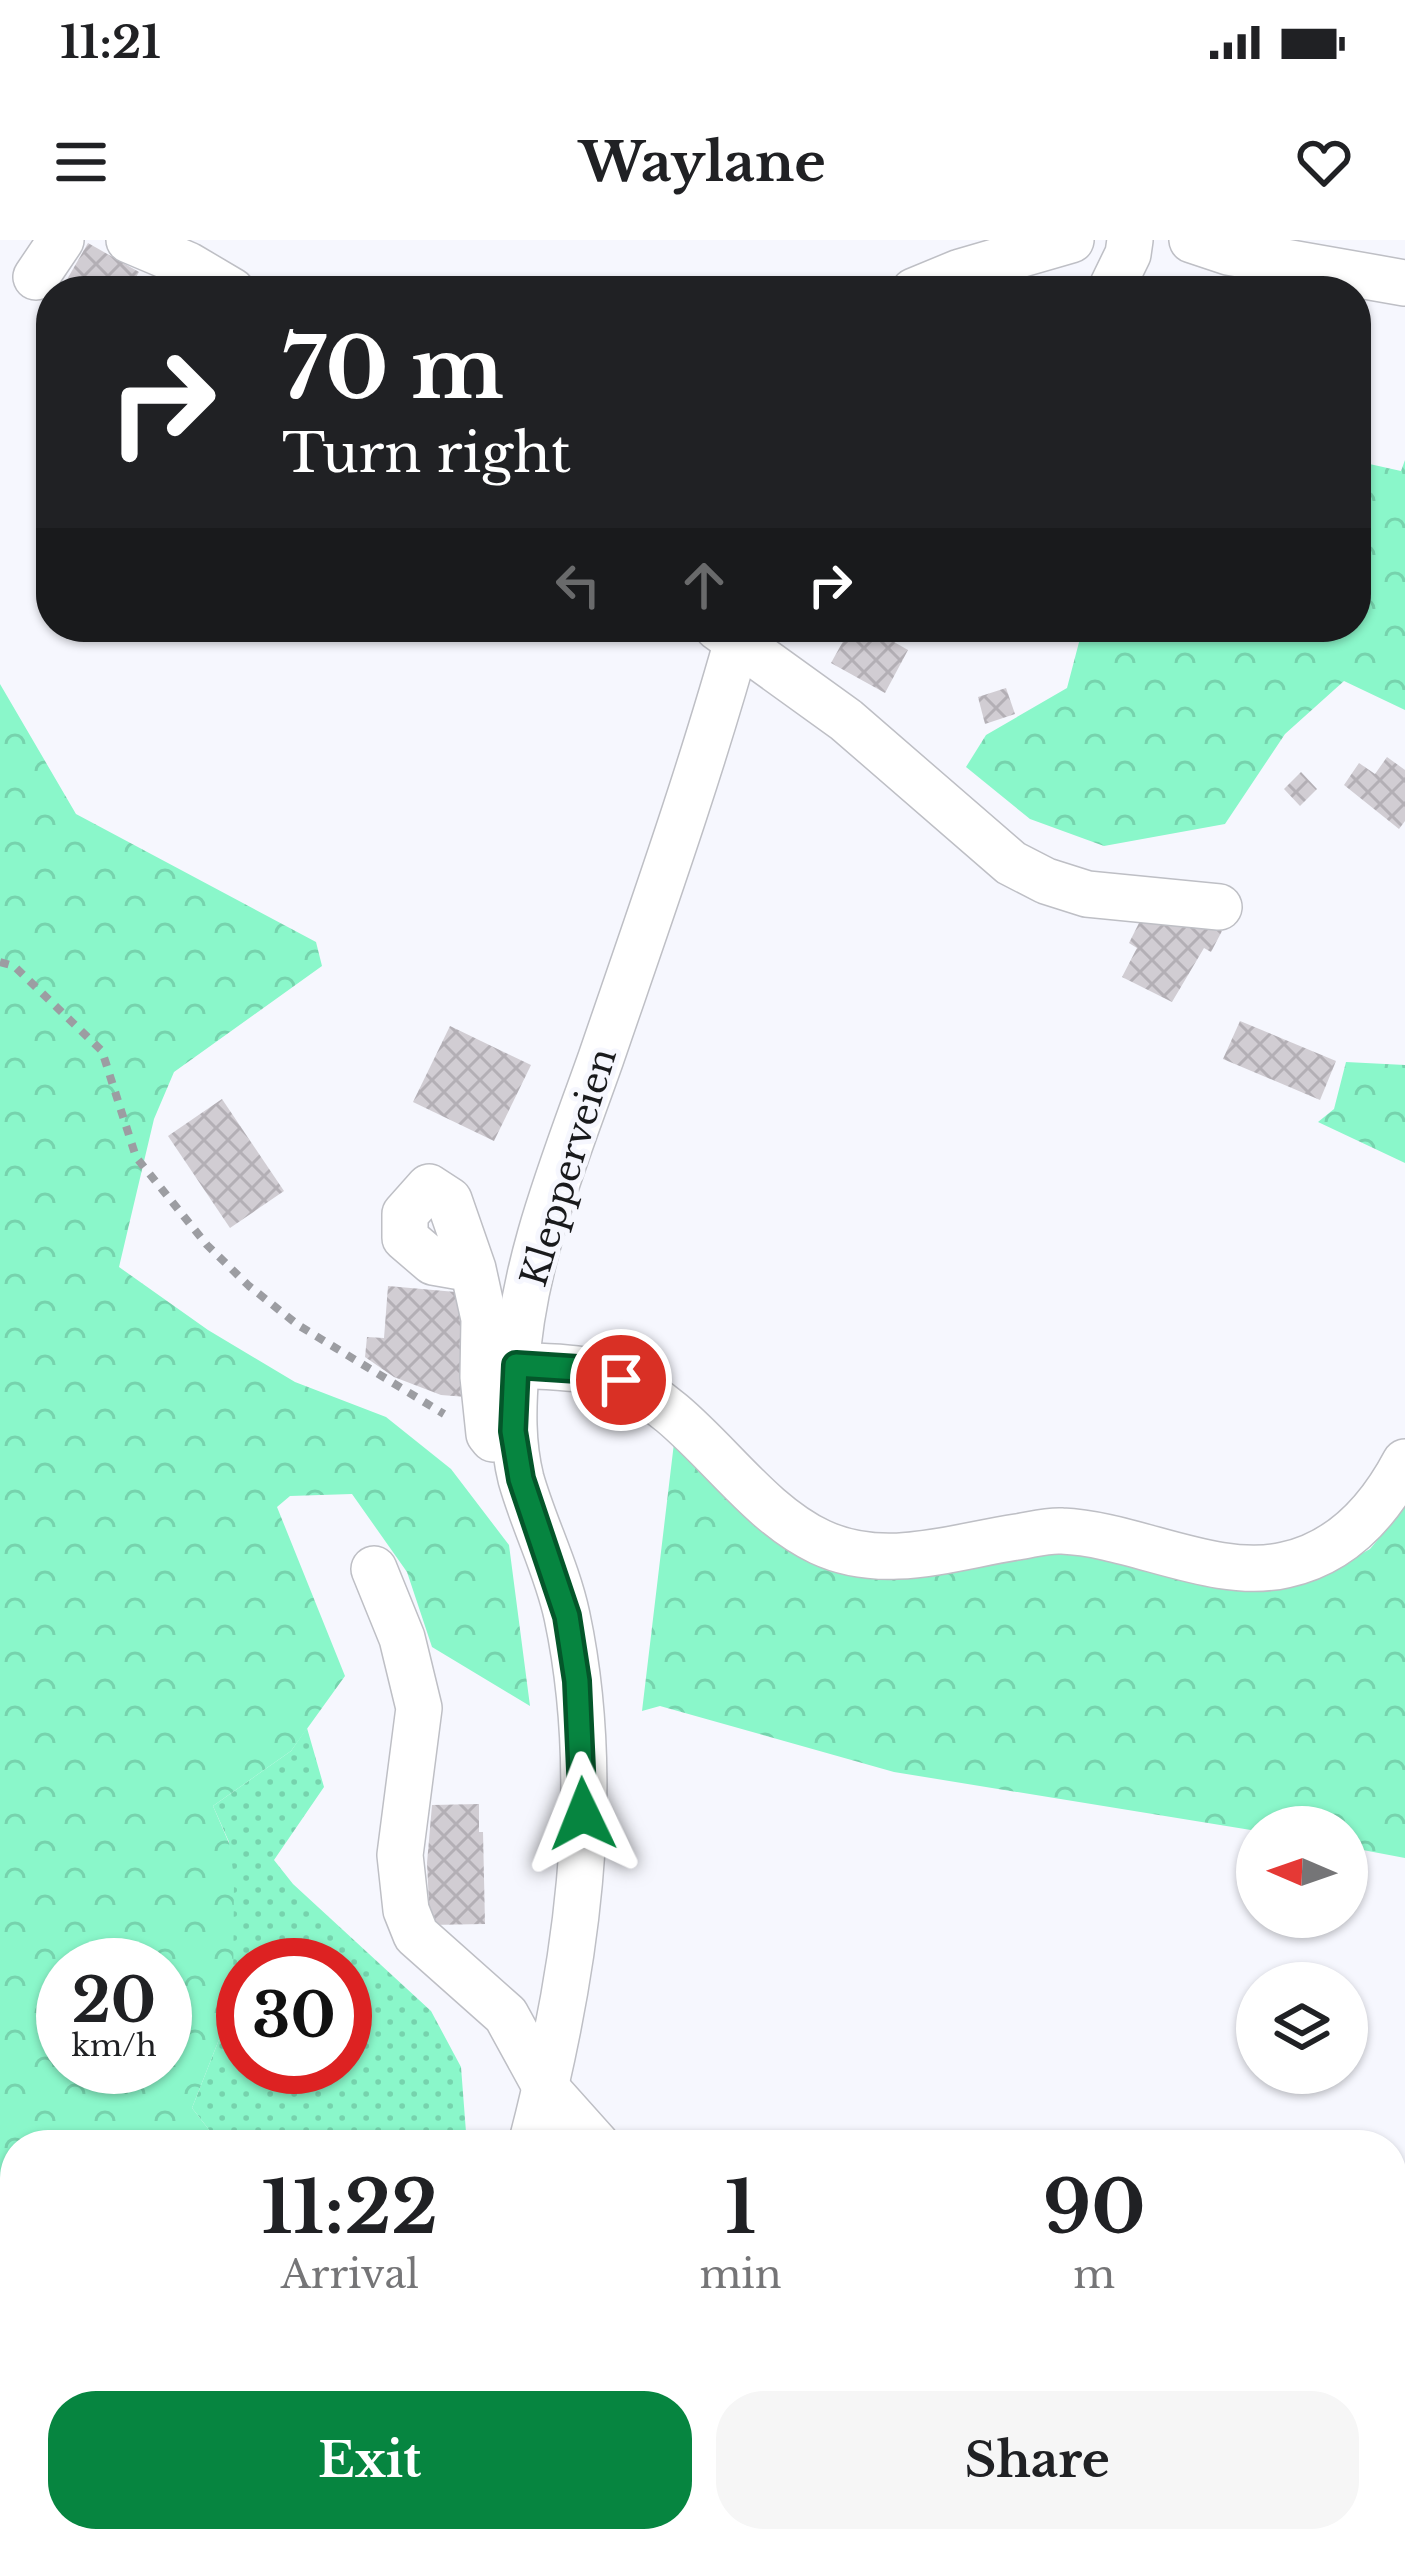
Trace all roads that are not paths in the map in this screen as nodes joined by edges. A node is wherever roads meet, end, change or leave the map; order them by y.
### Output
1 (61, 240) edge
2 (129, 240) edge
3 (1071, 240) edge
4 (1130, 240) edge
5 (1192, 240) edge
6 (37, 276) edge
7 (207, 276) edge
8 (950, 276) edge
9 (1117, 276) edge
10 (1361, 276) edge
11 (1371, 278) edge
12 (1405, 284) edge
13 (729, 642) edge
14 (745, 642) edge
15 (1219, 907) dead end
16 (473, 1269) dead end
17 (516, 1365) junction
18 (1405, 1462) edge
19 (520, 1468) junction
20 (374, 1569) dead end
21 (546, 2087) junction
22 (535, 2130) edge
23 (584, 2130) edge

1 - 6 street
2 - 7 street
3 - 8 street
4 - 9 street
5 - 10 street
11 - 12 street
13 - 17 street, Klepperveien
14 - 15 street
16 - 19 street
17 - 18 street
17 - 19 street, Klepperveien
19 - 21 street, Klepperveien
20 - 21 street
21 - 22 street, Klepperveien
21 - 23 street

